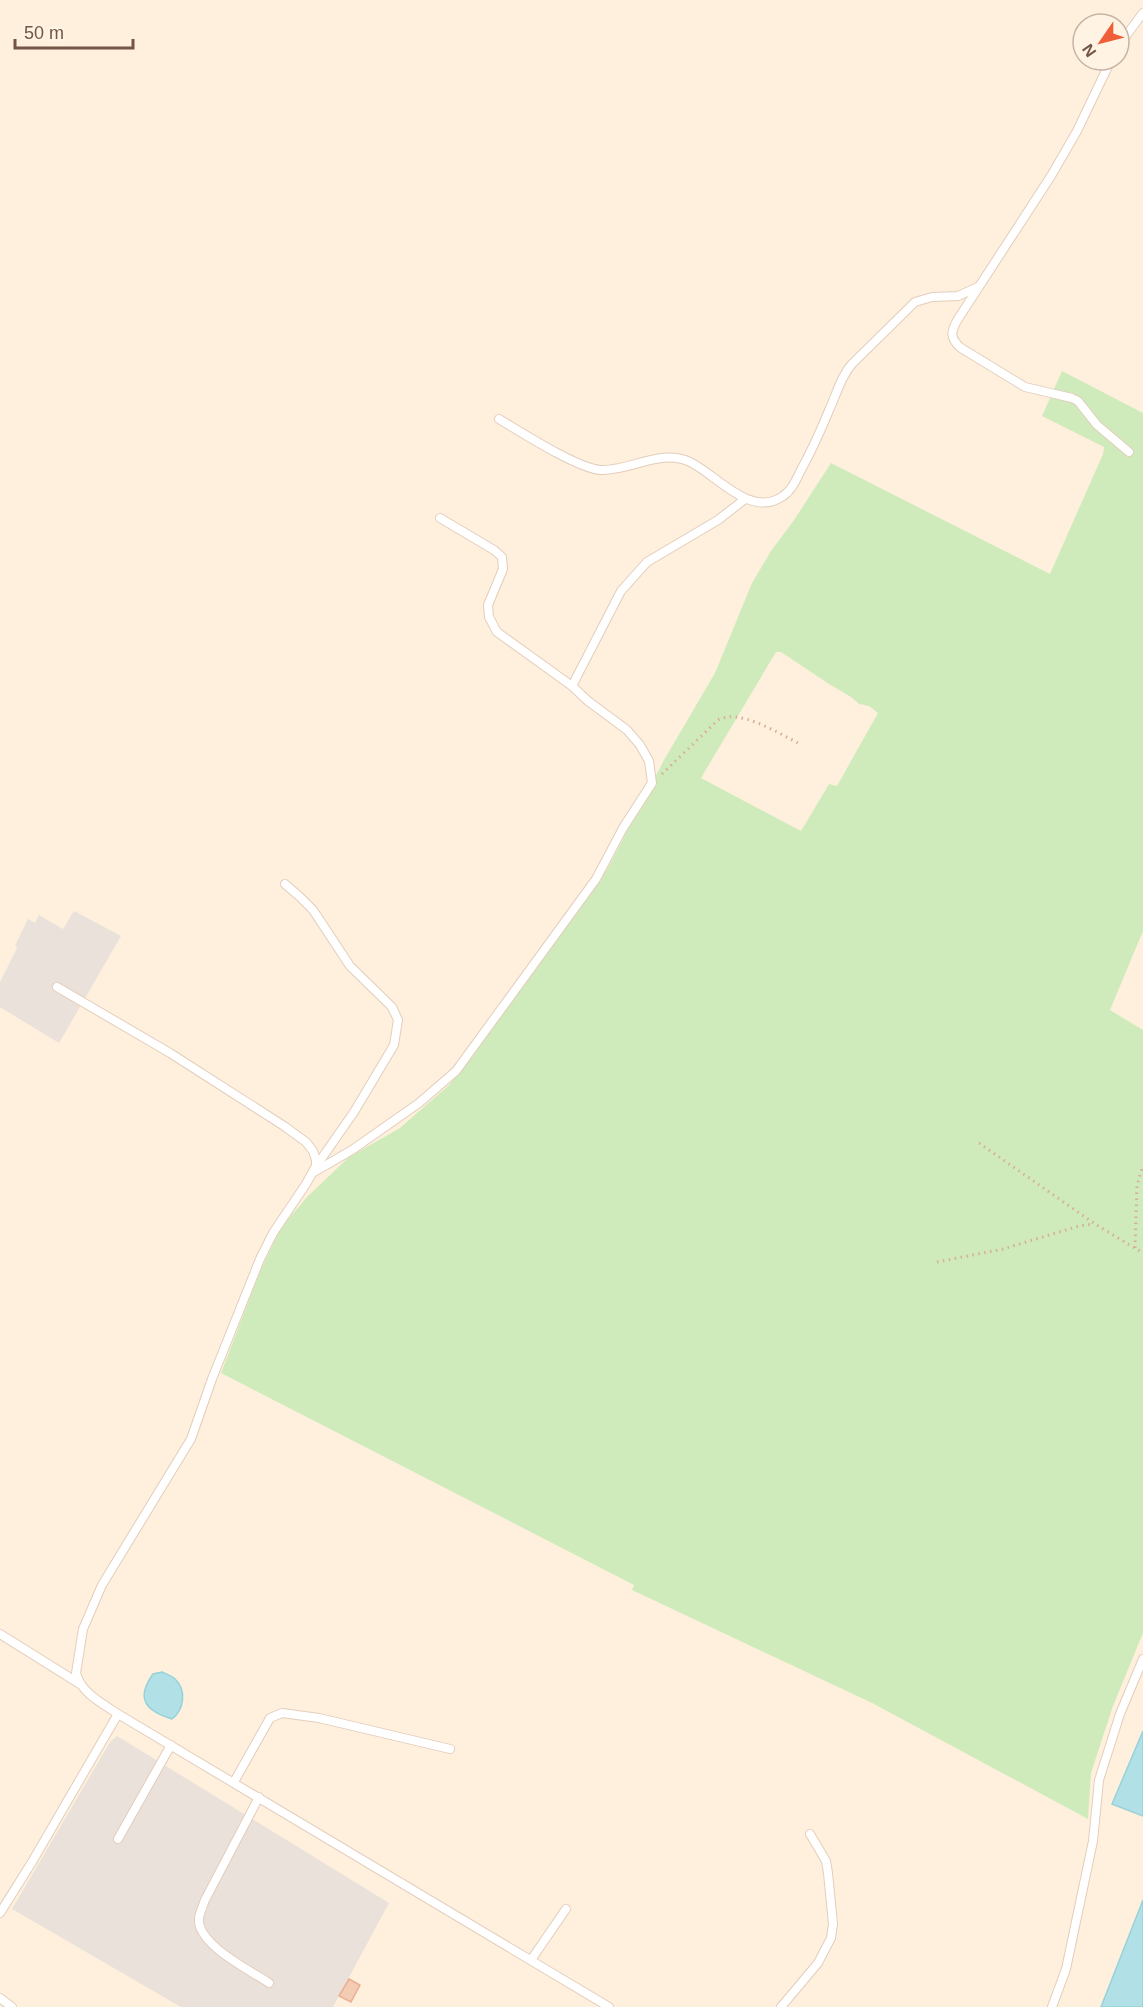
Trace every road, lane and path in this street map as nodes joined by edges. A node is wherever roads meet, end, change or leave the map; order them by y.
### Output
1 (1143, 14) edge
2 (1131, 30) edge
3 (1105, 72) edge
4 (978, 287) junction
5 (499, 419) dead end
6 (1129, 452) dead end
7 (745, 499) junction
8 (440, 518) dead end
9 (572, 686) junction
10 (798, 743) dead end
11 (652, 783) junction
12 (285, 884) dead end
13 (57, 987) dead end
14 (979, 1143) dead end
15 (1143, 1166) edge
16 (315, 1170) junction
17 (1095, 1224) junction
18 (1135, 1248) junction
19 (1143, 1253) edge
20 (937, 1262) dead end
21 (0, 1634) edge
22 (1143, 1659) edge
23 (80, 1684) junction
24 (118, 1714) junction
25 (171, 1745) junction
26 (450, 1749) dead end
27 (234, 1782) junction
28 (259, 1797) junction
29 (810, 1834) dead end
30 (118, 1839) dead end
31 (566, 1909) dead end
32 (0, 1913) edge
33 (531, 1960) junction
34 (269, 1983) dead end
35 (0, 1998) edge
36 (12, 2007) edge
37 (609, 2007) edge
38 (781, 2007) edge
39 (1052, 2007) edge

1 - 2 lane
3 - 4 lane
4 - 6 lane
4 - 7 lane
5 - 7 lane
7 - 9 lane
8 - 9 lane
9 - 11 lane
10 - 11 path
11 - 16 lane
12 - 16 lane
13 - 16 lane
14 - 17 path
15 - 18 path
16 - 23 lane
17 - 18 path
17 - 20 path
18 - 19 path
21 - 23 lane
22 - 39 lane
23 - 24 lane
24 - 25 lane
24 - 32 lane
25 - 27 lane
25 - 30 lane
26 - 27 lane
27 - 28 lane
28 - 33 lane
28 - 34 lane
29 - 38 lane
31 - 33 lane
33 - 37 lane
35 - 36 lane

